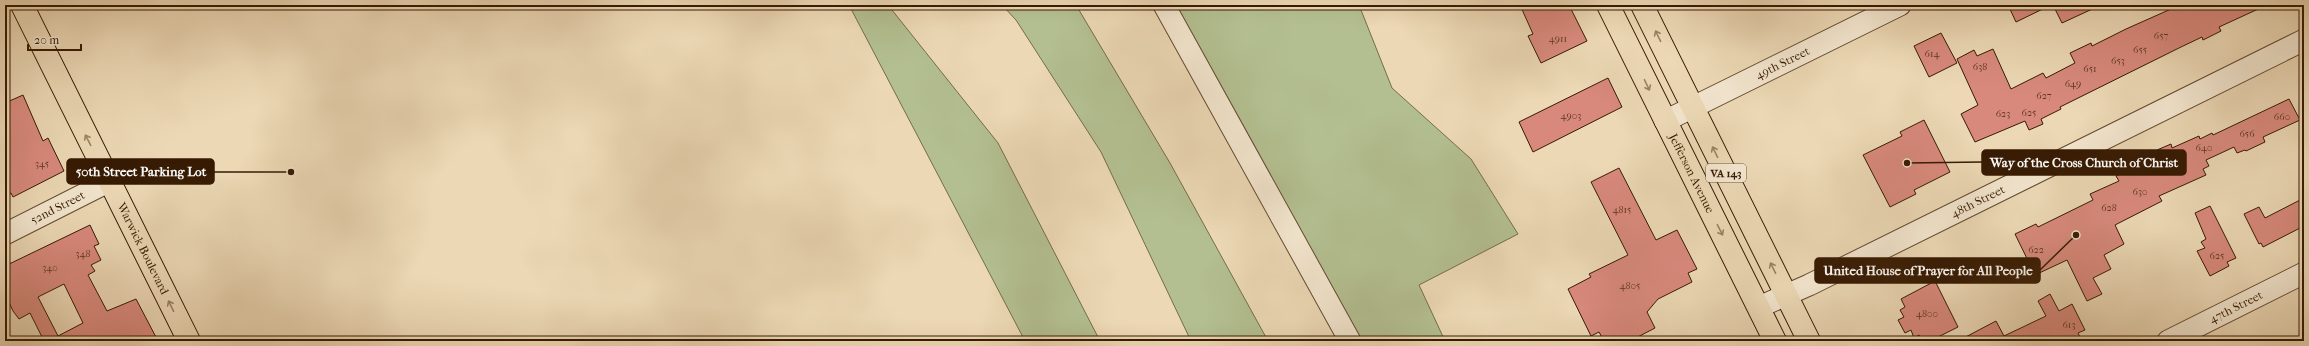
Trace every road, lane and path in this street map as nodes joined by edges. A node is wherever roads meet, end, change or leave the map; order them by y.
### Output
1 (22, 5) edge
2 (1164, 5) edge
3 (1608, 5) edge
4 (1642, 5) edge
5 (1900, 5) edge
6 (2304, 40) edge
7 (1693, 108) junction
8 (1665, 120) junction
9 (110, 181) junction
10 (5, 234) edge
11 (2304, 273) edge
12 (1786, 295) junction
13 (1759, 307) junction
14 (189, 341) edge
15 (1350, 341) edge
16 (1775, 341) edge
17 (1809, 341) edge
18 (2168, 341) edge

9 -> 1 main road, Warwick Boulevard
2 - 15 street
3 -> 8 main road, Jefferson Avenue / VA 143
7 -> 4 main road, VA 143
5 - 7 street, 49th Street
6 - 12 street, 48th Street
7 - 8 street, 49th Street
12 -> 7 main road, VA 143
8 -> 13 main road, Jefferson Avenue / VA 143
9 - 10 street, 52nd Street
14 -> 9 main road, Warwick Boulevard
11 - 18 street, 47th Street
12 - 13 street, 48th Street
12 - 17 main road, VA 143
13 - 16 main road, Jefferson Avenue / VA 143

